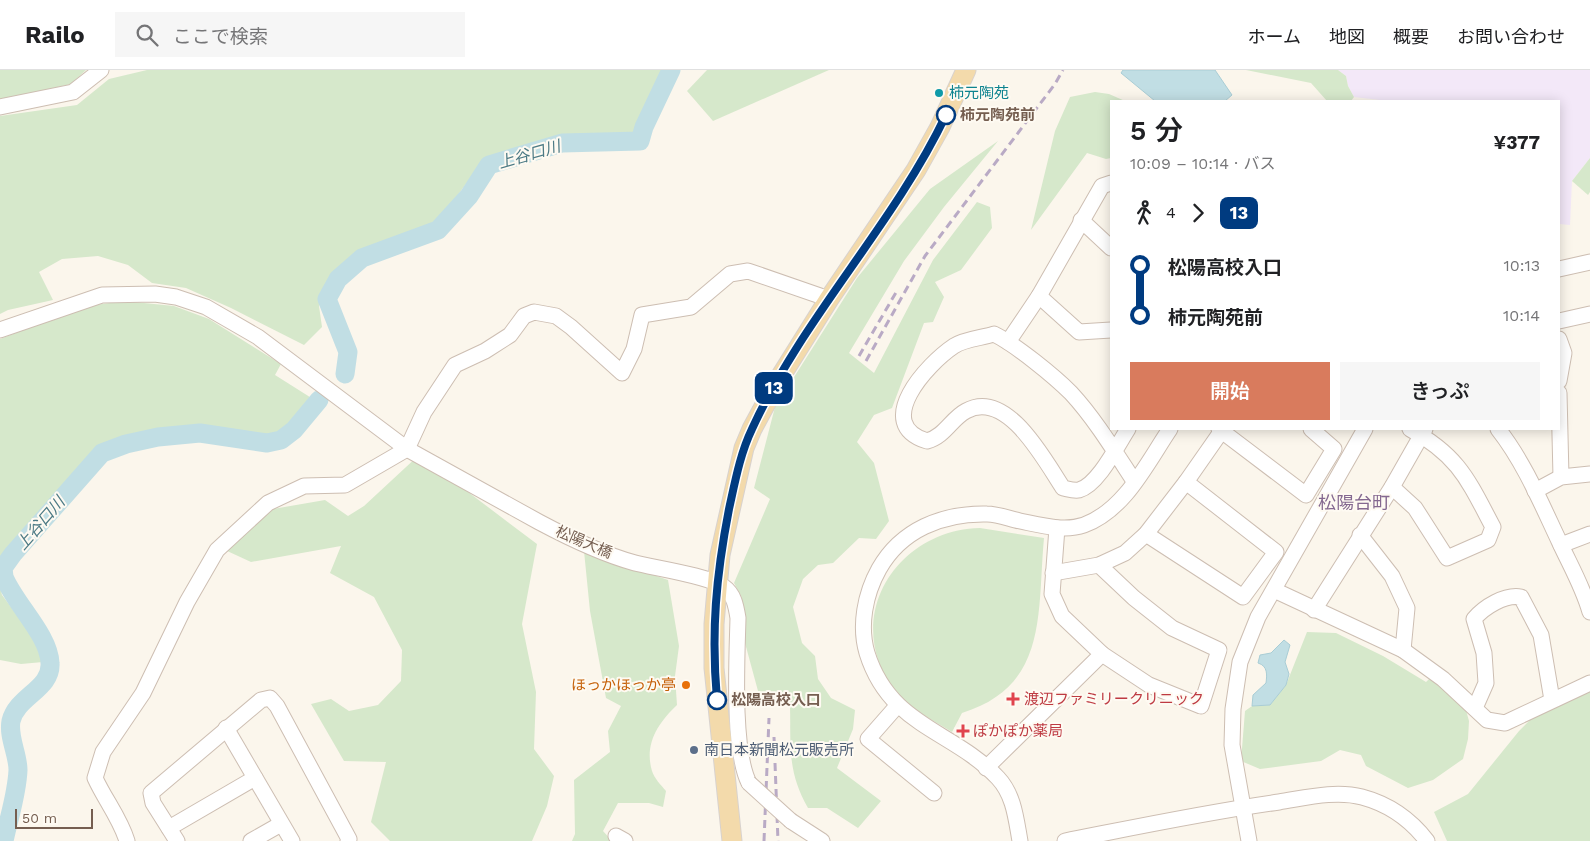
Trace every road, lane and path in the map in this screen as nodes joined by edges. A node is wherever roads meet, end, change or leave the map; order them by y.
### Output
1 (101, 70) edge
2 (966, 70) edge
3 (0, 107) edge
4 (1110, 183) edge
5 (1081, 220) junction
6 (1110, 247) edge
7 (1590, 262) edge
8 (1560, 269) edge
9 (1039, 296) junction
10 (829, 299) junction
11 (1590, 314) edge
12 (1560, 321) edge
13 (0, 330) edge
14 (1110, 330) edge
15 (1008, 342) junction
16 (1560, 342) edge
17 (1560, 375) edge
18 (1127, 430) edge
19 (1169, 430) edge
20 (1220, 430) edge
21 (1222, 430) edge
22 (1311, 430) edge
23 (1364, 430) edge
24 (1499, 430) edge
25 (1560, 430) edge
26 (1419, 431) edge
27 (407, 449) junction
28 (1114, 451) junction
29 (1590, 474) edge
30 (1561, 478) junction
31 (1134, 481) junction
32 (1186, 482) junction
33 (1392, 487) junction
34 (1535, 490) junction
35 (1056, 528) junction
36 (1146, 534) junction
37 (1590, 534) edge
38 (1360, 535) junction
39 (1561, 545) junction
40 (1099, 565) junction
41 (1053, 573) junction
42 (716, 582) junction
43 (1274, 590) junction
44 (1314, 610) junction
45 (1590, 612) edge
46 (1402, 650) junction
47 (1102, 654) junction
48 (1590, 683) edge
49 (1552, 700) junction
50 (897, 706) junction
51 (1475, 708) junction
52 (226, 728) junction
53 (986, 768) junction
54 (255, 778) junction
55 (934, 793) dead end
56 (1243, 807) junction
57 (281, 824) junction
58 (173, 834) edge
59 (127, 841) edge
60 (251, 841) edge
61 (292, 841) edge
62 (348, 841) edge
63 (732, 841) edge
64 (822, 841) edge
65 (1020, 841) edge
66 (1065, 841) edge
67 (1249, 841) edge
68 (1427, 841) edge

1 - 3 street
2 - 10 main road
4 - 5 street
5 - 6 street
5 - 9 street
7 - 8 street
9 - 14 street
9 - 15 street
10 - 27 street
10 - 42 main road
11 - 12 street
13 - 27 street, 松陽大橋
15 - 28 street
15 - 28 street
16 - 17 street
18 - 28 street
19 - 31 street
20 - 32 street
21 - 22 street
23 - 43 street
24 - 34 street
25 - 30 street
26 - 33 street
26 - 33 street
27 - 42 street, 松陽大橋
27 - 59 street
28 - 31 street
29 - 30 street
30 - 34 street
31 - 35 street
32 - 36 street
32 - 36 street
33 - 38 street
34 - 39 street
35 - 41 street
35 - 50 street
36 - 40 street
37 - 39 street
38 - 44 street
38 - 46 street
39 - 45 street
40 - 41 street
40 - 47 street
41 - 47 street
42 - 63 main road
42 - 64 street, bridge
43 - 44 street
43 - 56 street
44 - 46 street
46 - 51 street
47 - 53 street
48 - 49 street
49 - 51 street
49 - 51 street
50 - 53 street
50 - 55 street
52 - 54 street
52 - 58 street
52 - 62 street
53 - 65 street
54 - 57 street
54 - 58 street
56 - 66 street
56 - 67 street
56 - 68 street
57 - 60 street
57 - 61 street

